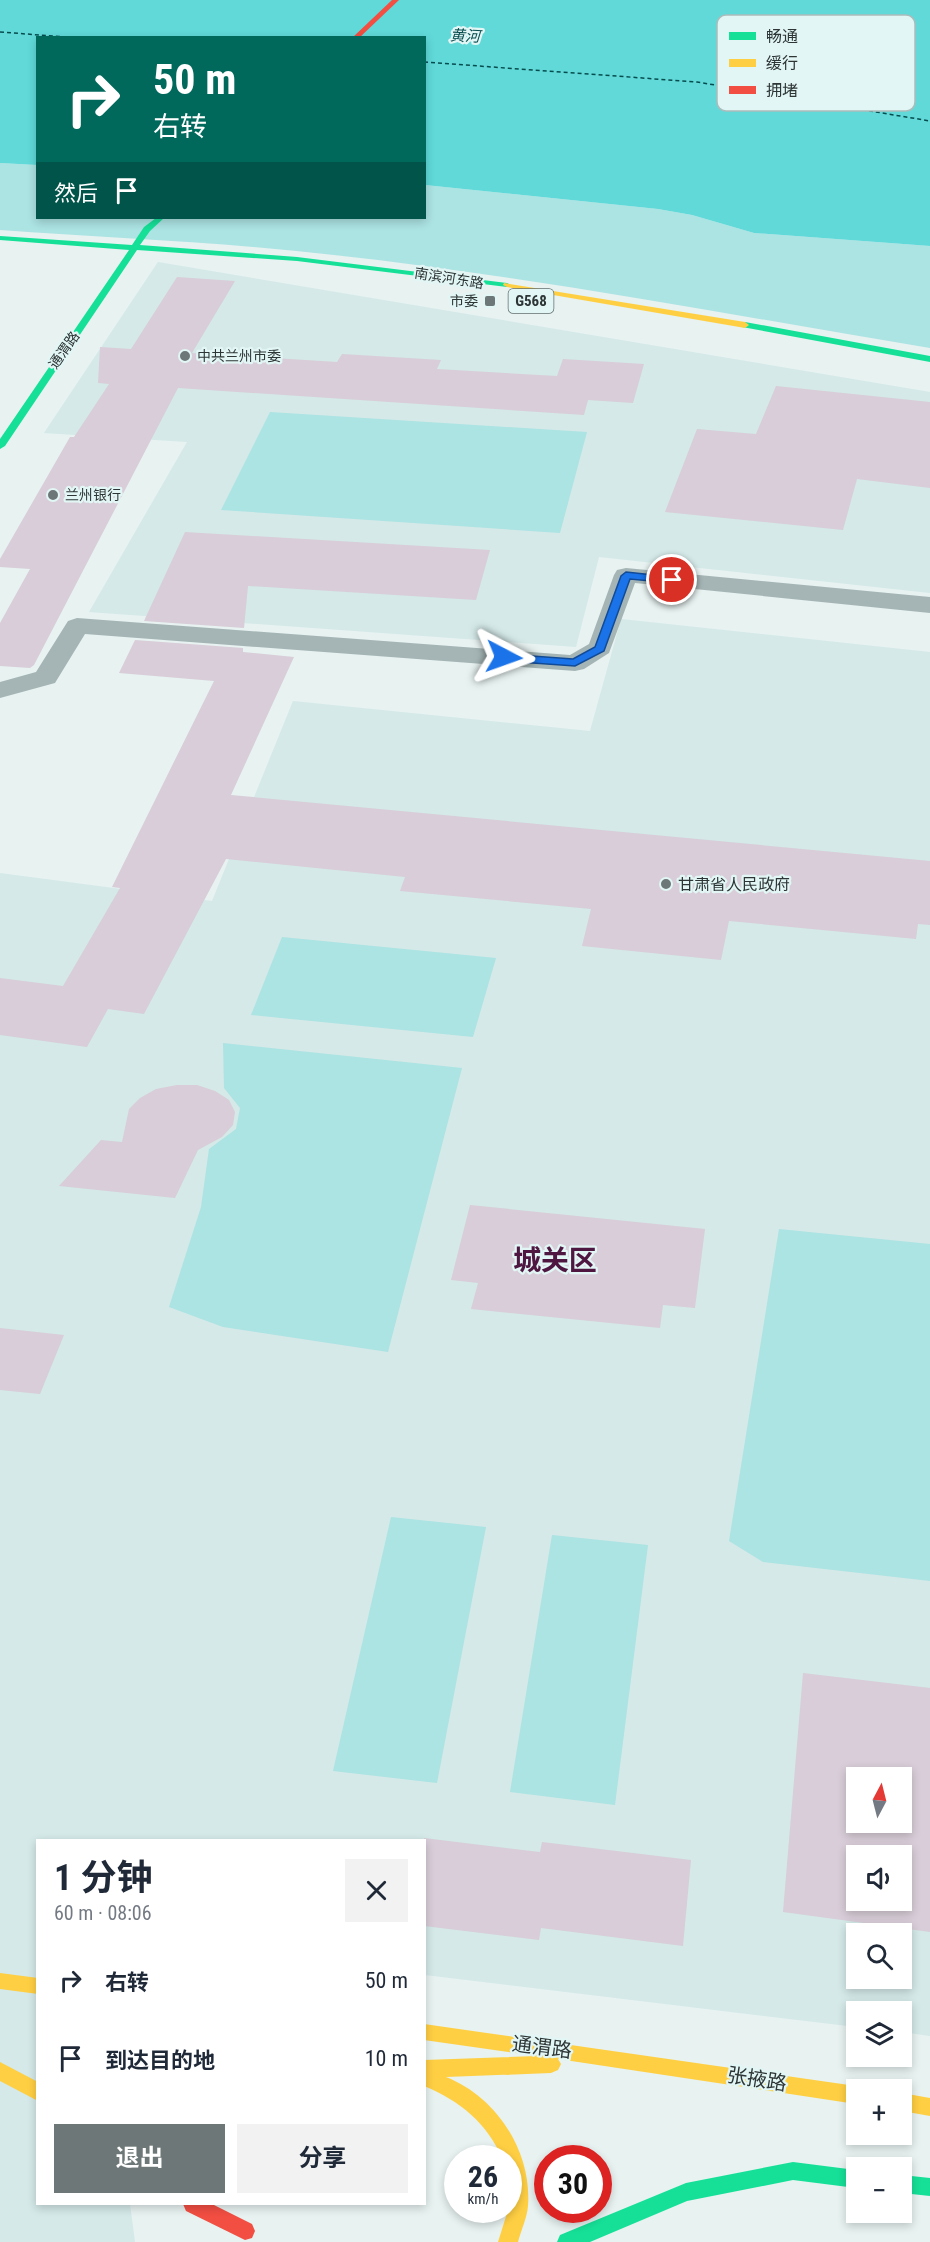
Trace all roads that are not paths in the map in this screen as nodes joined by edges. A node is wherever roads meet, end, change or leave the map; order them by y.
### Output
1 (396, 0) edge
2 (358, 36) edge
3 (159, 219) edge
4 (0, 238) edge
5 (0, 247) edge
6 (133, 250) junction
7 (930, 359) edge
8 (930, 369) edge
9 (0, 447) edge
10 (930, 605) edge
11 (0, 690) edge
12 (0, 1981) edge
13 (36, 1986) edge
14 (426, 2032) edge
15 (658, 2065) junction
16 (426, 2069) edge
17 (0, 2071) edge
18 (426, 2077) edge
19 (36, 2091) edge
20 (846, 2093) edge
21 (912, 2104) edge
22 (930, 2107) edge
23 (846, 2177) edge
24 (912, 2185) edge
25 (930, 2187) edge
26 (195, 2205) edge
27 (243, 2213) dead end
28 (248, 2237) edge
29 (508, 2242) edge
30 (567, 2242) edge

1 - 2 main road
3 - 6 main road, 通渭路
4 - 6 main road, 南滨河东路 / G568
5 - 6 main road, 南滨河东路 / G568
6 - 7 main road, 南滨河东路 / G568
6 - 8 main road, 南滨河东路 / G568
6 - 9 main road, 通渭路
10 - 11 street
12 - 13 main road
14 - 15 main road, 通渭路
15 - 16 main road
15 - 20 main road, 张掖路
17 - 19 main road
18 - 29 main road
21 - 22 main road
23 - 30 main road
24 - 25 main road
26 - 28 main road
27 - 28 main road

